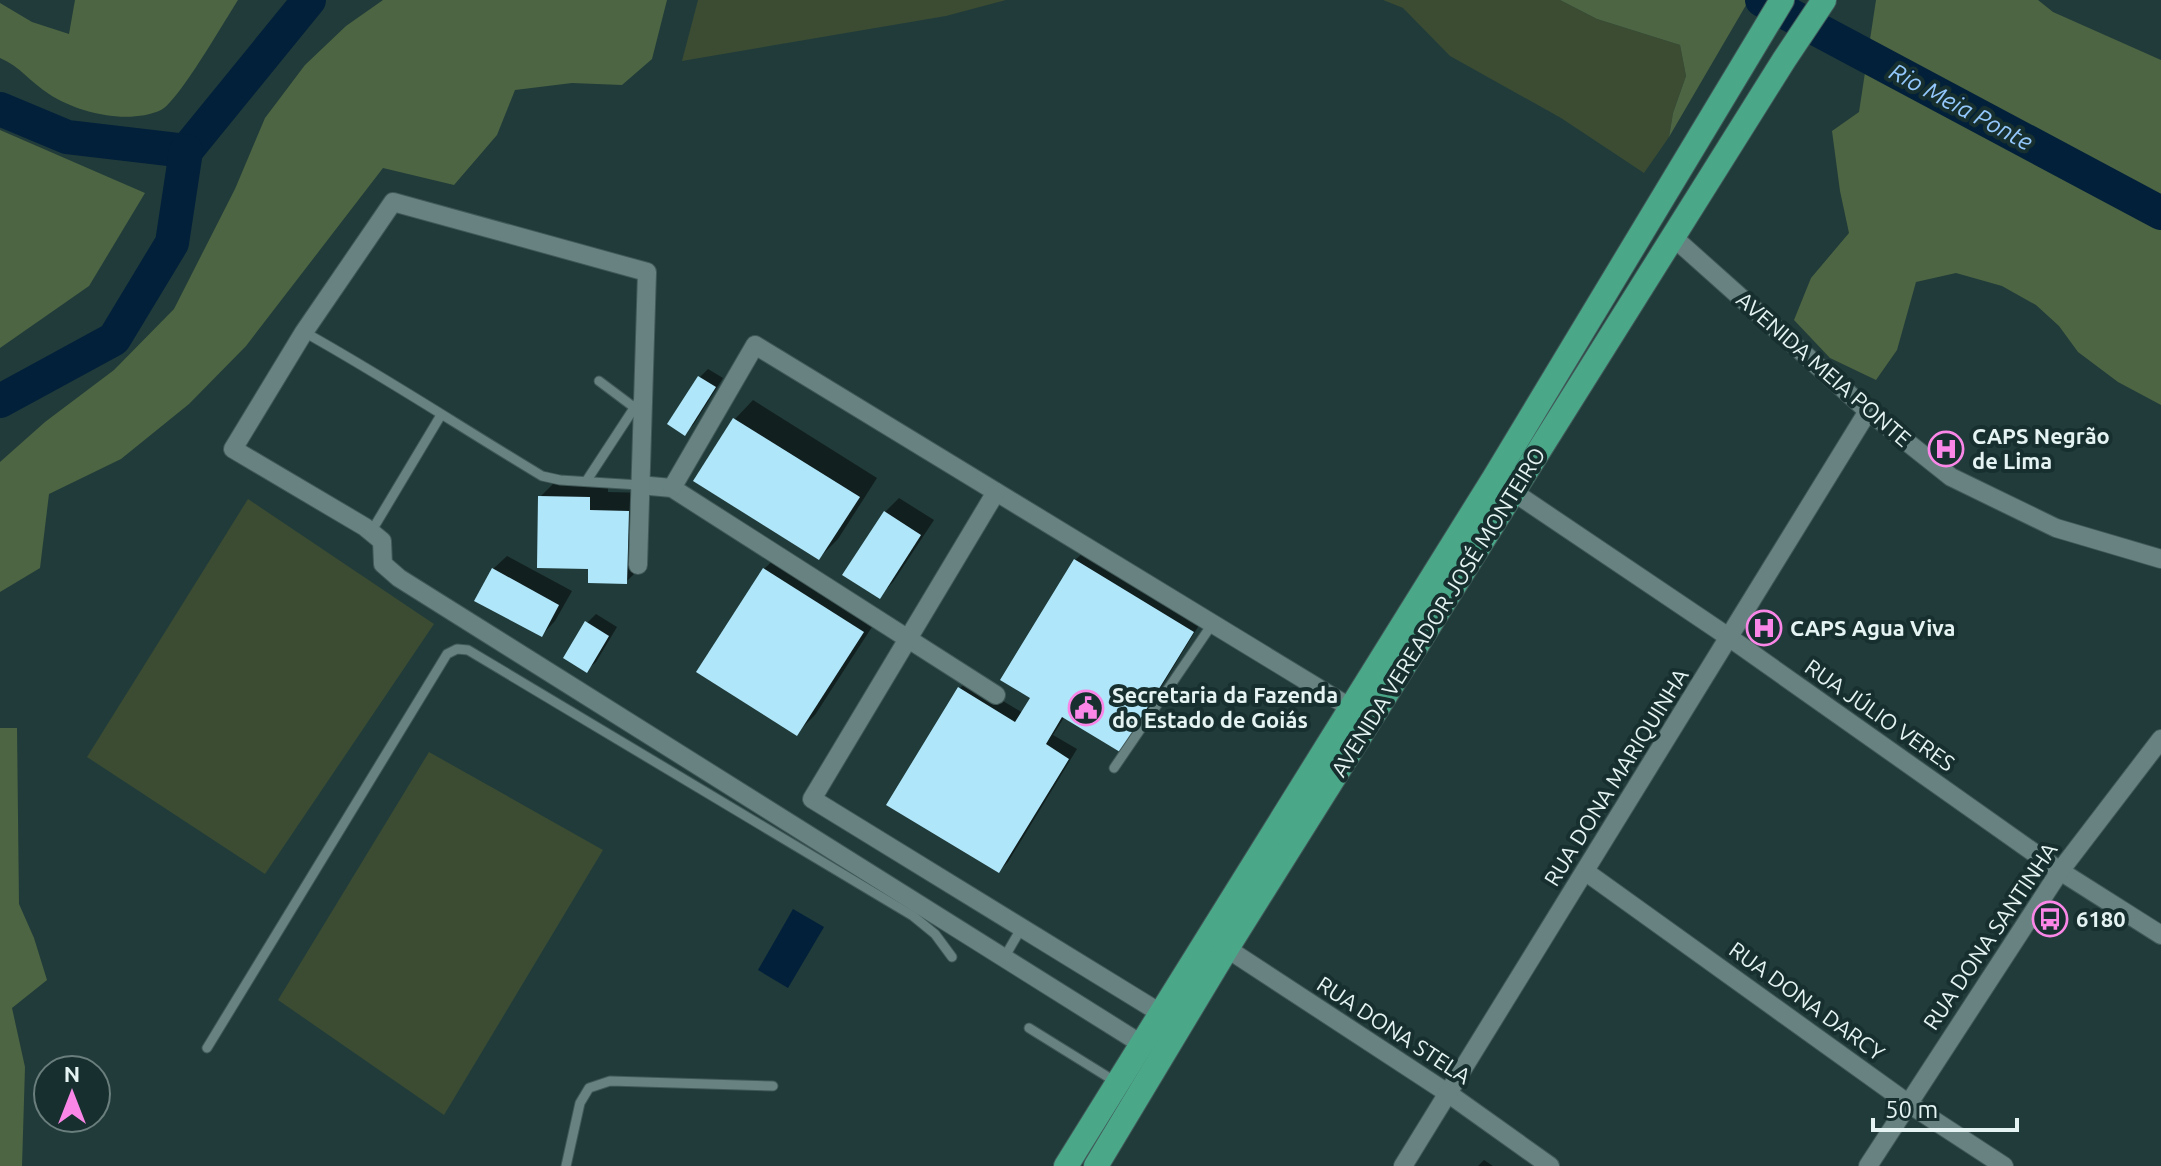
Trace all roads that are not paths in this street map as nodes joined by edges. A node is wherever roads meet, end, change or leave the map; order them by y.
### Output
1 (1782, 0) edge
2 (1824, 0) edge
3 (1673, 237) junction
4 (304, 332) junction
5 (599, 381) dead end
6 (638, 402) junction
7 (1868, 411) junction
8 (441, 415) junction
9 (1494, 478) junction
10 (587, 480) junction
11 (639, 485) junction
12 (672, 488) junction
13 (996, 492) junction
14 (1514, 492) junction
15 (371, 532) junction
16 (2161, 559) edge
17 (638, 565) dead end
18 (1213, 623) junction
19 (1730, 638) junction
20 (908, 639) junction
21 (996, 695) dead end
22 (1351, 708) junction
23 (2161, 739) edge
24 (1114, 768) dead end
25 (2060, 871) junction
26 (1586, 872) junction
27 (1022, 927) junction
28 (2161, 935) edge
29 (1218, 943) junction
30 (952, 957) dead end
31 (1004, 958) junction
32 (1162, 1014) junction
33 (1029, 1028) dead end
34 (1143, 1045) junction
35 (207, 1048) dead end
36 (1119, 1084) junction
37 (773, 1086) dead end
38 (1449, 1094) junction
39 (1909, 1104) junction
40 (566, 1166) edge
41 (1066, 1166) edge
42 (1096, 1166) edge
43 (1403, 1166) edge
44 (1550, 1166) edge
45 (1868, 1166) edge
46 (2004, 1166) edge

1 - 9 main road, AVENIDA VEREADOR JOSÉ MONTEIRO
2 - 3 main road, AVENIDA VEREADOR JOSÉ MONTEIRO
3 - 7 street, AVENIDA MEIA PONTE
3 - 14 main road, AVENIDA VEREADOR JOSÉ MONTEIRO
4 - 6 street
4 - 8 lane
4 - 15 street
5 - 6 lane
6 - 10 lane
6 - 11 street
7 - 16 street, AVENIDA MEIA PONTE
7 - 19 street, RUA DONA MARIQUINHA
8 - 10 lane
8 - 15 lane
9 - 14 street, RUA JÚLIO VERES
9 - 22 main road, AVENIDA VEREADOR JOSÉ MONTEIRO
10 - 11 lane
11 - 12 street
11 - 17 street
12 - 13 street
12 - 20 street
13 - 18 street
13 - 20 street
14 - 19 street, RUA JÚLIO VERES
14 - 29 main road, AVENIDA VEREADOR JOSÉ MONTEIRO
15 - 31 street
18 - 22 street
18 - 24 lane
19 - 25 street, RUA JÚLIO VERES
19 - 26 street, RUA DONA MARIQUINHA
20 - 21 street
20 - 27 street
22 - 29 main road, AVENIDA VEREADOR JOSÉ MONTEIRO
23 - 25 street, RUA DONA SANTINHA
25 - 28 street, RUA JÚLIO VERES
25 - 39 street, RUA DONA SANTINHA
26 - 38 street, RUA DONA MARIQUINHA
26 - 39 street, RUA DONA DARCY
27 - 31 lane
27 - 32 street
29 - 32 main road, AVENIDA VEREADOR JOSÉ MONTEIRO
29 - 38 street, RUA DONA STELA
29 - 42 main road, AVENIDA VEREADOR JOSÉ MONTEIRO
30 - 35 lane
31 - 34 street
32 - 34 main road, AVENIDA VEREADOR JOSÉ MONTEIRO
33 - 36 lane
34 - 36 main road, AVENIDA VEREADOR JOSÉ MONTEIRO
36 - 41 main road, AVENIDA VEREADOR JOSÉ MONTEIRO
37 - 40 lane
38 - 43 street, RUA DONA MARIQUINHA
38 - 44 street, RUA DONA STELA
39 - 45 street, RUA DONA SANTINHA
39 - 46 street, RUA DONA DARCY

